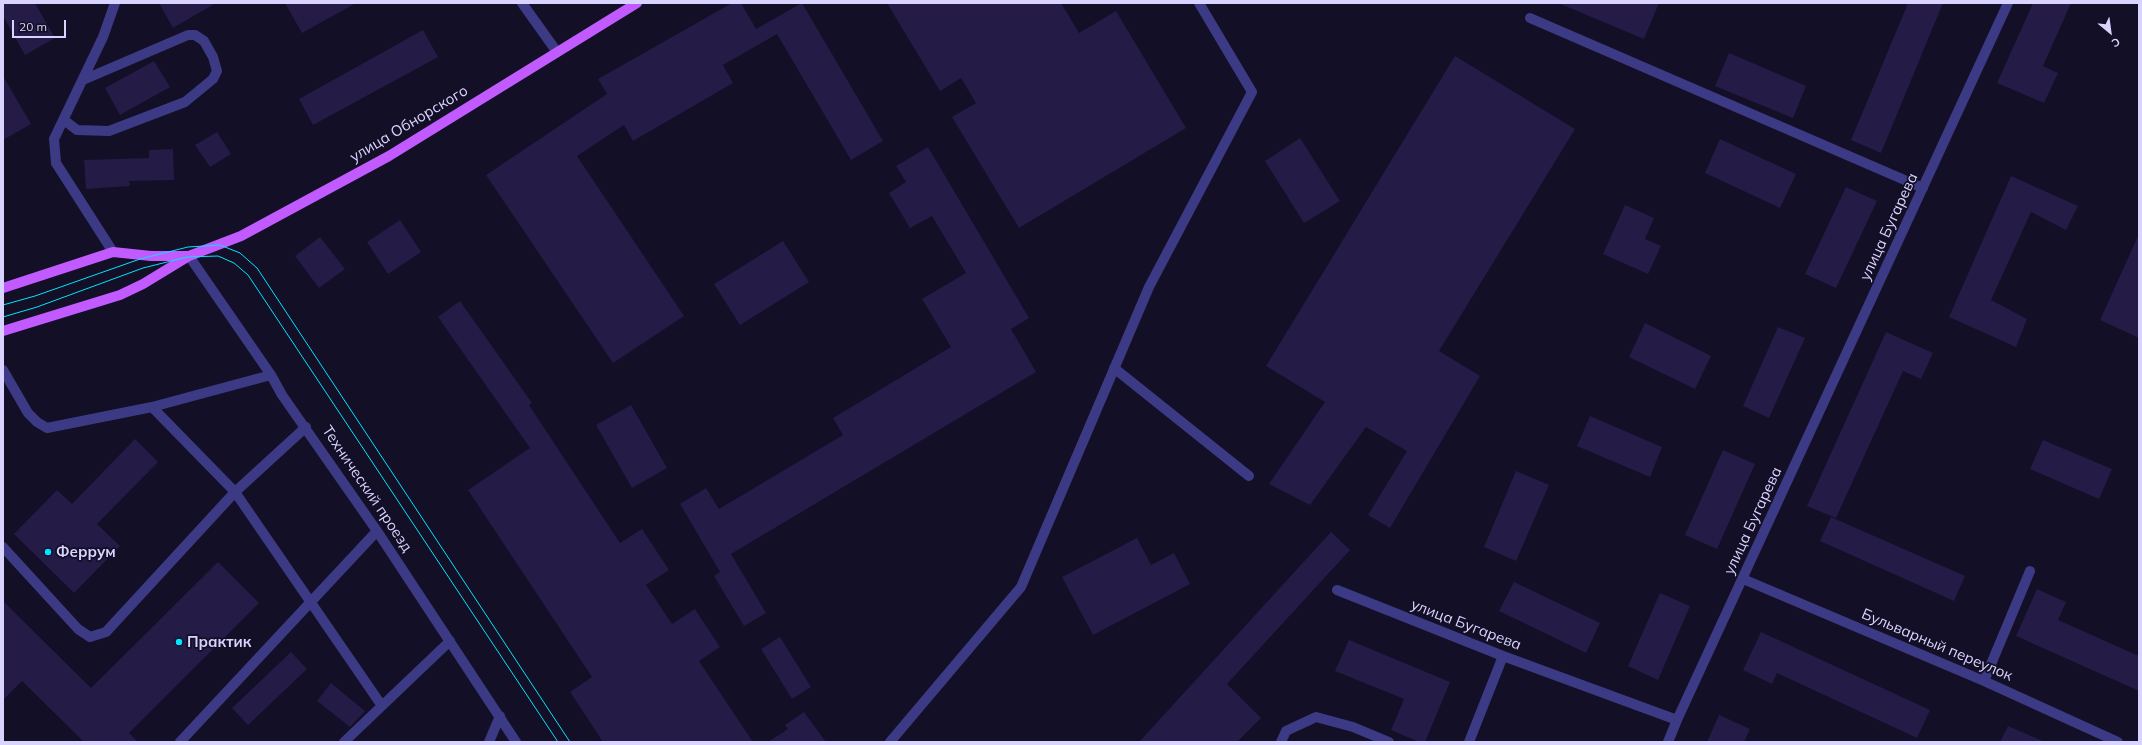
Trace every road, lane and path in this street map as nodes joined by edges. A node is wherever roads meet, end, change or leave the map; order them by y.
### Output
1 (115, 3) edge
2 (522, 3) edge
3 (637, 3) edge
4 (1200, 3) edge
5 (2008, 3) edge
6 (1530, 18) dead end
7 (557, 52) junction
8 (83, 80) junction
9 (64, 120) junction
10 (1923, 188) junction
11 (113, 252) junction
12 (189, 256) junction
13 (3, 288) edge
14 (3, 331) edge
15 (1114, 368) junction
16 (3, 370) edge
17 (271, 375) junction
18 (6, 384) edge
19 (152, 407) junction
20 (306, 427) junction
21 (1249, 476) dead end
22 (235, 492) junction
23 (377, 531) junction
24 (3, 547) edge
25 (2030, 571) dead end
26 (1743, 579) junction
27 (1337, 590) dead end
28 (311, 603) junction
29 (450, 641) junction
30 (1503, 656) junction
31 (1984, 681) junction
32 (382, 706) junction
33 (500, 716) junction
34 (1677, 720) junction
35 (180, 742) edge
36 (344, 742) edge
37 (489, 742) edge
38 (516, 742) edge
39 (890, 742) edge
40 (1281, 742) edge
41 (1389, 742) edge
42 (1469, 742) edge
43 (1668, 742) edge
44 (2118, 742) edge

1 - 8 street
2 - 7 street
3 - 7 main road, улица Обнорского
4 - 15 street
5 - 10 street, улица Бугарева
6 - 10 street
7 - 12 main road, улица Обнорского
8 - 9 street
8 - 9 street
9 - 11 street
10 - 26 street, улица Бугарева
11 - 12 main road, улица Обнорского
11 - 13 main road, улица Обнорского
12 - 14 main road, улица Обнорского
12 - 17 street, Технический проезд
15 - 21 street
15 - 39 street
16 - 18 street
17 - 19 street
17 - 20 street, Технический проезд
18 - 19 street
19 - 22 street
20 - 22 street
20 - 23 street, Технический проезд
22 - 24 street
22 - 28 street
23 - 28 street
23 - 29 street, Технический проезд
25 - 31 street
26 - 31 street, Бульварный переулок
26 - 34 street, улица Бугарева
27 - 30 street, улица Бугарева
28 - 32 street
28 - 35 street
29 - 32 street
29 - 33 street, Технический проезд
30 - 34 street, улица Бугарева
30 - 42 street
31 - 44 street, Бульварный переулок
32 - 36 street
33 - 37 street
33 - 38 street, Технический проезд
34 - 43 street
40 - 41 street

